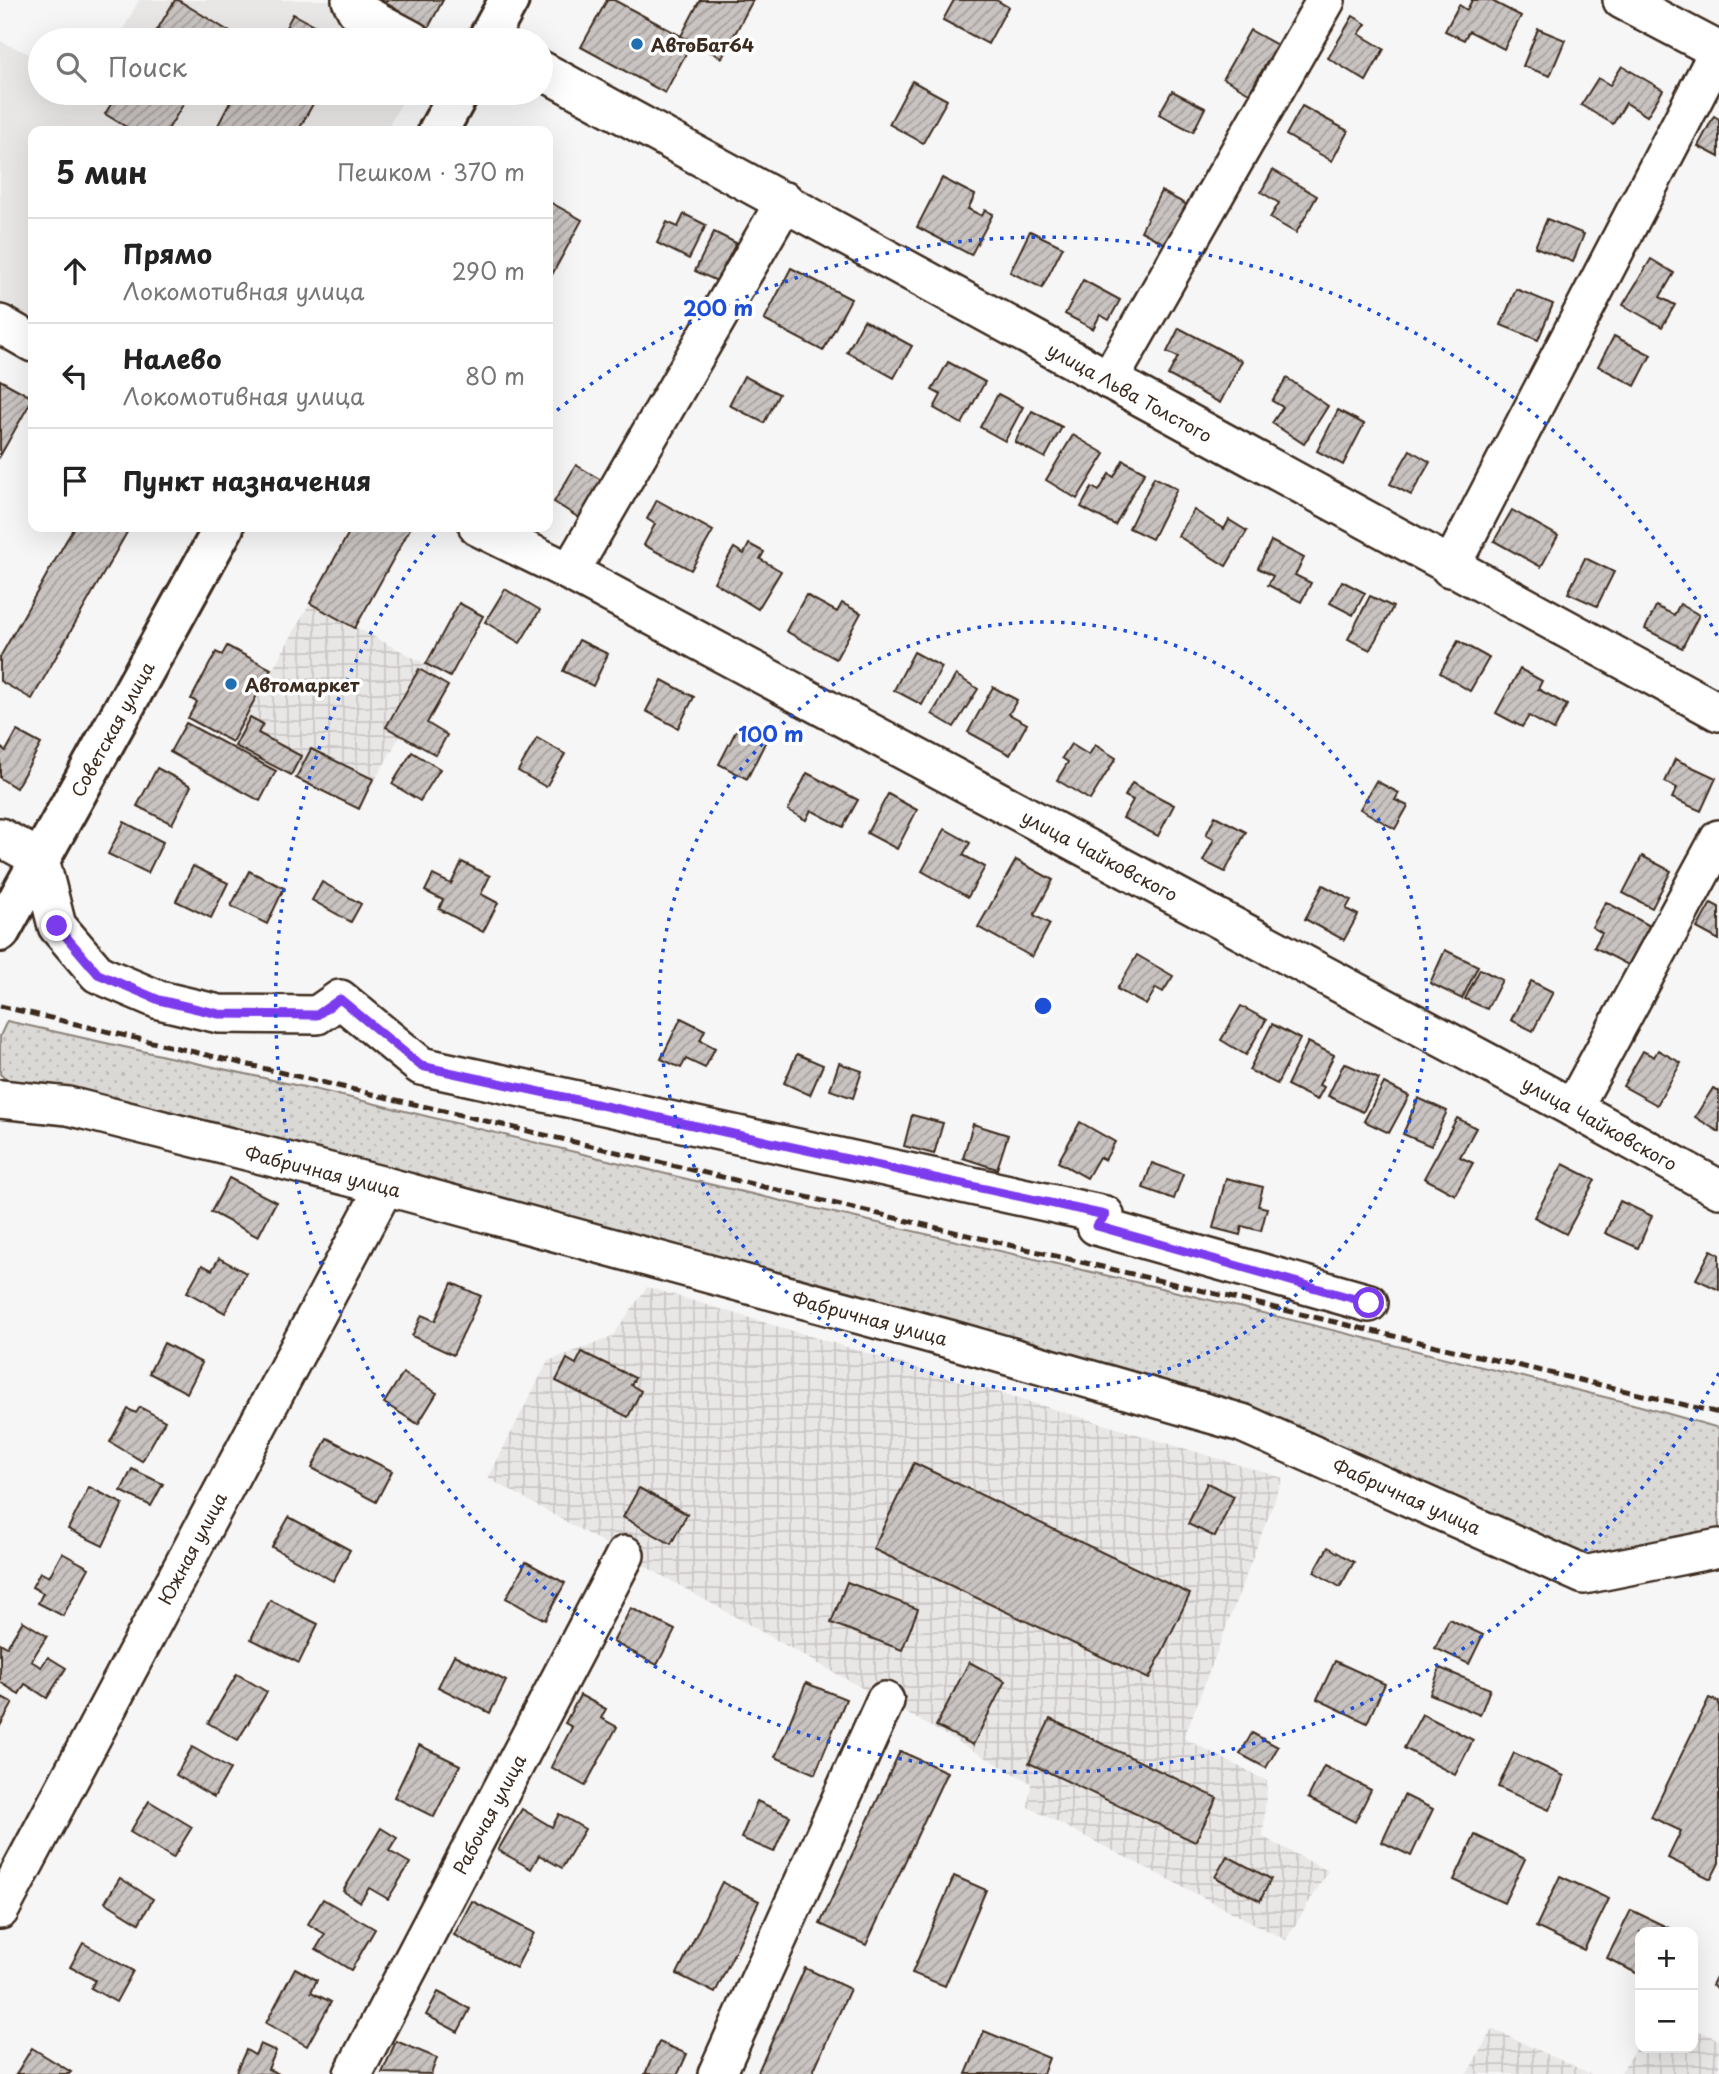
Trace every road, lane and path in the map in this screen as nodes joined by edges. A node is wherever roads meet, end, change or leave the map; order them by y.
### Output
1 (351, 0) edge
2 (509, 0) edge
3 (1326, 0) edge
4 (1622, 0) edge
5 (390, 28) edge
6 (494, 28) edge
7 (1719, 51) edge
8 (553, 76) edge
9 (452, 105) edge
10 (441, 126) edge
11 (785, 201) junction
12 (0, 324) edge
13 (28, 340) edge
14 (1109, 380) junction
15 (221, 532) edge
16 (488, 532) edge
17 (1450, 568) junction
18 (570, 572) junction
19 (1719, 712) edge
20 (0, 837) edge
21 (1719, 839) edge
22 (40, 859) junction
23 (0, 932) edge
24 (0, 1099) edge
25 (1573, 1108) junction
26 (385, 1186) junction
27 (1719, 1189) edge
28 (1369, 1303) dead end
29 (1719, 1548) edge
30 (625, 1555) dead end
31 (885, 1701) dead end
32 (0, 1910) edge
33 (354, 2074) edge
34 (717, 2074) edge

1 - 5 street
2 - 6 main road
3 - 14 street
4 - 7 street
7 - 17 street
8 - 11 street, улица Льва Толстого
9 - 10 main road
11 - 14 street, улица Льва Толстого
11 - 18 street
12 - 13 street
14 - 17 street, улица Льва Толстого
15 - 22 main road, Советская улица
16 - 18 street, улица Чайковского
17 - 19 street, улица Льва Толстого
18 - 25 street, улица Чайковского
20 - 22 street
21 - 25 street
22 - 23 main road, Советская улица
22 - 28 street
24 - 26 street, Фабричная улица
25 - 27 street, улица Чайковского
26 - 29 street, Фабричная улица
26 - 32 street, Южная улица
30 - 33 street, Рабочая улица
31 - 34 street

